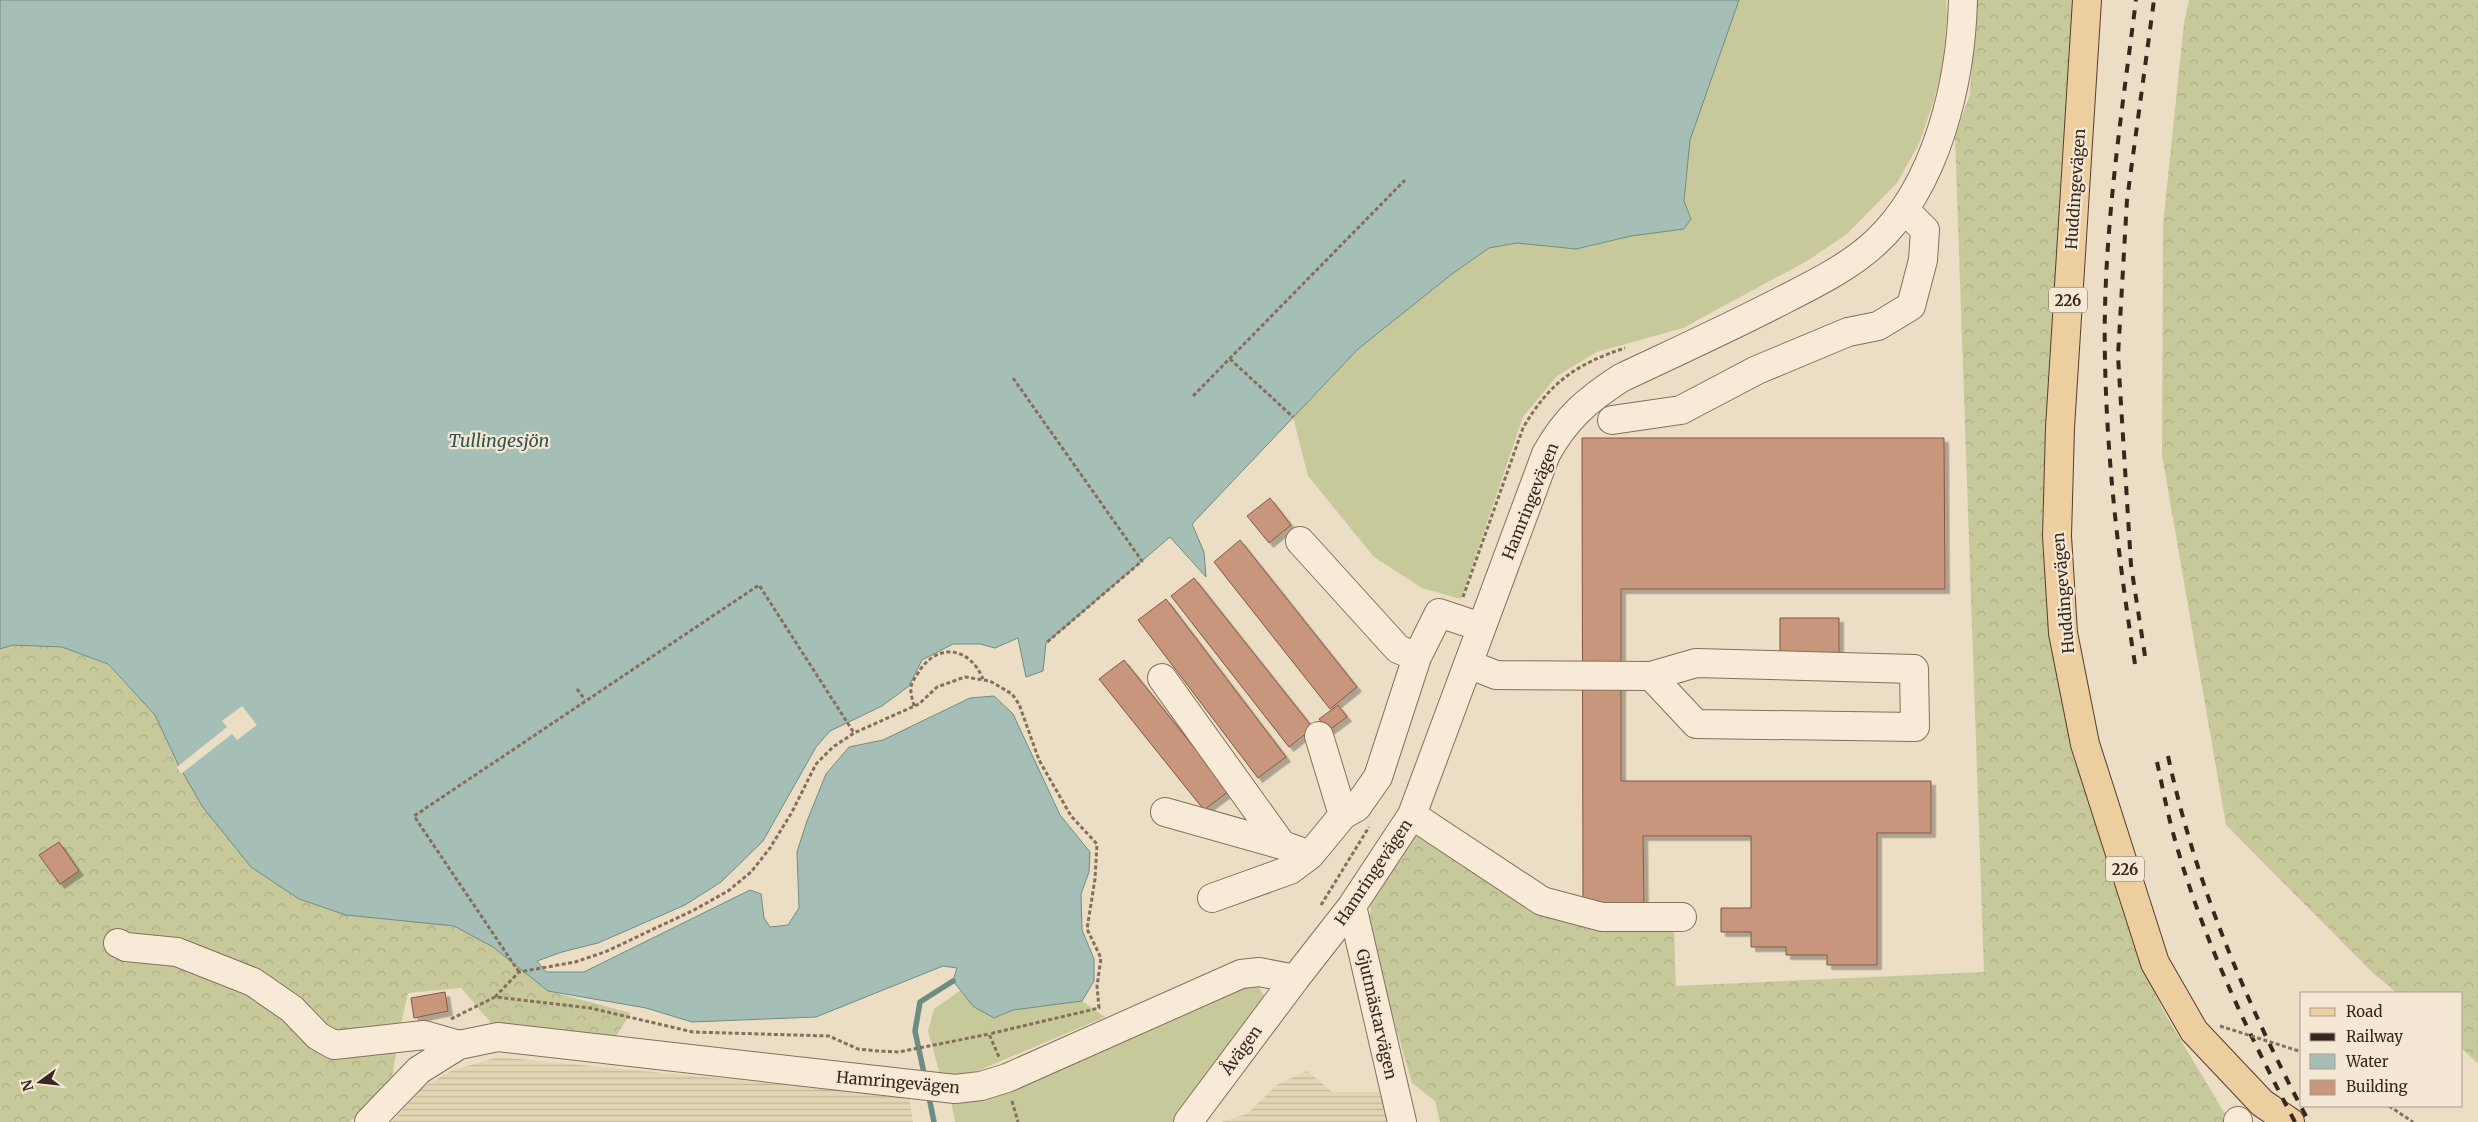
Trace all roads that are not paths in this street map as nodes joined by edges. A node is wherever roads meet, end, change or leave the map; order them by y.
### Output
1 (1963, 0) edge
2 (2087, 0) edge
3 (1905, 210) junction
4 (1612, 420) dead end
5 (1300, 541) dead end
6 (1482, 627) junction
7 (1417, 657) junction
8 (1468, 664) junction
9 (1651, 676) junction
10 (1162, 678) dead end
11 (1319, 736) dead end
12 (1165, 812) dead end
13 (1343, 815) junction
14 (1412, 815) junction
15 (1282, 845) junction
16 (1310, 855) junction
17 (1212, 898) dead end
18 (1352, 906) junction
19 (1682, 917) dead end
20 (118, 943) dead end
21 (1295, 979) junction
22 (459, 1045) junction
23 (370, 1122) edge
24 (1188, 1122) edge
25 (1402, 1122) edge
26 (2290, 1122) edge

1 - 3 street, Hamringevägen
2 - 26 main road, Huddingevägen / 226
3 - 4 street
3 - 6 street, Hamringevägen
5 - 7 street
6 - 7 street
6 - 8 street, Hamringevägen
7 - 13 street
8 - 9 street
8 - 14 street, Hamringevägen
9 - 9 street
10 - 15 street
11 - 13 street
12 - 15 street
13 - 16 street
14 - 18 street, Hamringevägen
14 - 19 street
15 - 16 street
16 - 17 street
18 - 21 street, Hamringevägen
18 - 25 street, Gjutmästarvägen
20 - 22 street
21 - 22 street, Hamringevägen
21 - 24 street, Åvägen
22 - 23 street, Hamringevägen

